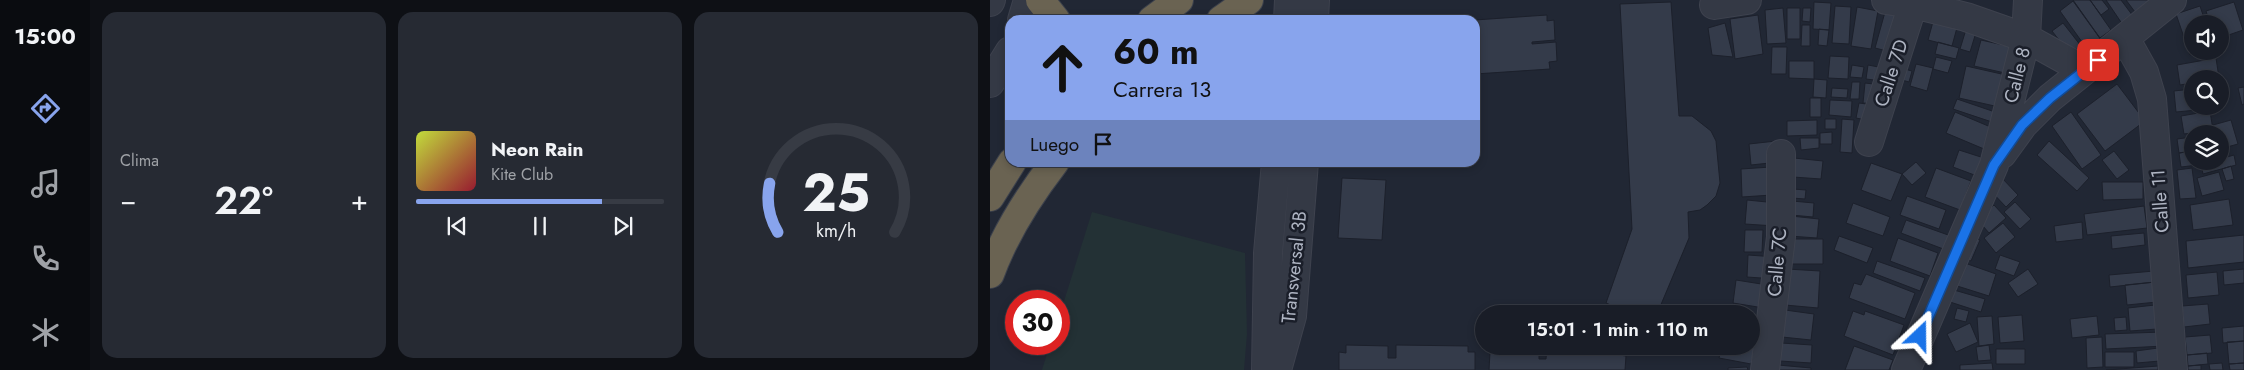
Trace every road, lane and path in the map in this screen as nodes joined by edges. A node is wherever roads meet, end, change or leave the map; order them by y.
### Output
1 (1028, 0) edge
2 (1040, 0) edge
3 (1179, 0) edge
4 (1249, 0) edge
5 (1289, 0) edge
6 (1315, 0) edge
7 (1747, 0) edge
8 (1886, 0) edge
9 (2028, 0) edge
10 (2172, 0) edge
11 (1913, 4) junction
12 (1714, 5) dead end
13 (1024, 15) edge
14 (1052, 15) edge
15 (1159, 15) edge
16 (1228, 15) edge
17 (1288, 15) edge
18 (1314, 15) edge
19 (2026, 38) junction
20 (2125, 38) junction
21 (1005, 59) edge
22 (2084, 70) junction
23 (990, 83) edge
24 (1869, 142) dead end
25 (1781, 154) dead end
26 (1994, 165) junction
27 (1009, 167) edge
28 (1051, 167) edge
29 (1276, 167) edge
30 (1304, 167) edge
31 (990, 197) edge
32 (990, 274) edge
33 (1266, 370) edge
34 (1277, 370) edge
35 (1765, 370) edge
36 (1906, 370) edge
37 (2173, 370) edge

1 - 13 street
2 - 14 highway
3 - 15 highway
4 - 16 highway
5 - 17 street
6 - 18 street
7 - 12 street
8 - 11 street
9 - 19 street, Calle 8
10 - 20 street
11 - 19 street
11 - 24 street, Calle 7D
19 - 22 street
19 - 26 street, Calle 8
20 - 22 street
20 - 37 street, Calle 11
21 - 23 street
22 - 26 street
25 - 35 street, Calle 7C
26 - 36 street, Calle 8
27 - 31 highway
28 - 32 highway
29 - 33 street, Transversal 3B
30 - 34 street, Transversal 3B

